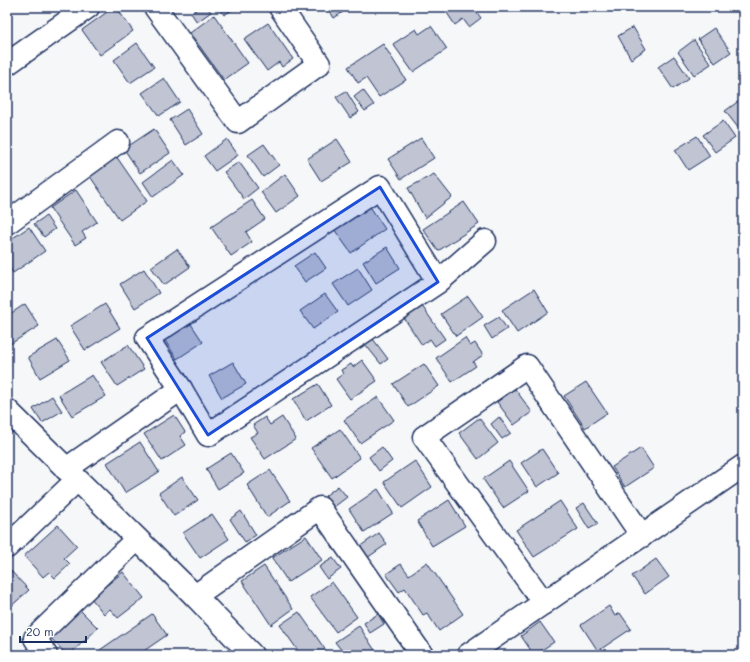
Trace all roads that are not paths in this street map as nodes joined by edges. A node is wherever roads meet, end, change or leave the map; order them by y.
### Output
1 (88, 7) edge
2 (155, 7) edge
3 (280, 7) edge
4 (7, 64) edge
5 (118, 142) dead end
6 (7, 223) edge
7 (485, 241) dead end
8 (438, 282) junction
9 (181, 389) junction
10 (7, 410) edge
11 (743, 466) edge
12 (72, 474) junction
13 (642, 536) junction
14 (137, 539) junction
15 (7, 547) edge
16 (195, 596) junction
17 (544, 603) junction
18 (46, 655) edge
19 (252, 655) edge
20 (422, 655) edge
21 (468, 655) edge

1 - 4 street
2 - 3 street
5 - 6 street
7 - 8 street
8 - 9 street
8 - 9 street
9 - 12 street
10 - 12 street
11 - 13 street
12 - 14 street
12 - 15 street
13 - 17 street
13 - 17 street
14 - 16 street
14 - 18 street
16 - 19 street
16 - 20 street
17 - 21 street

